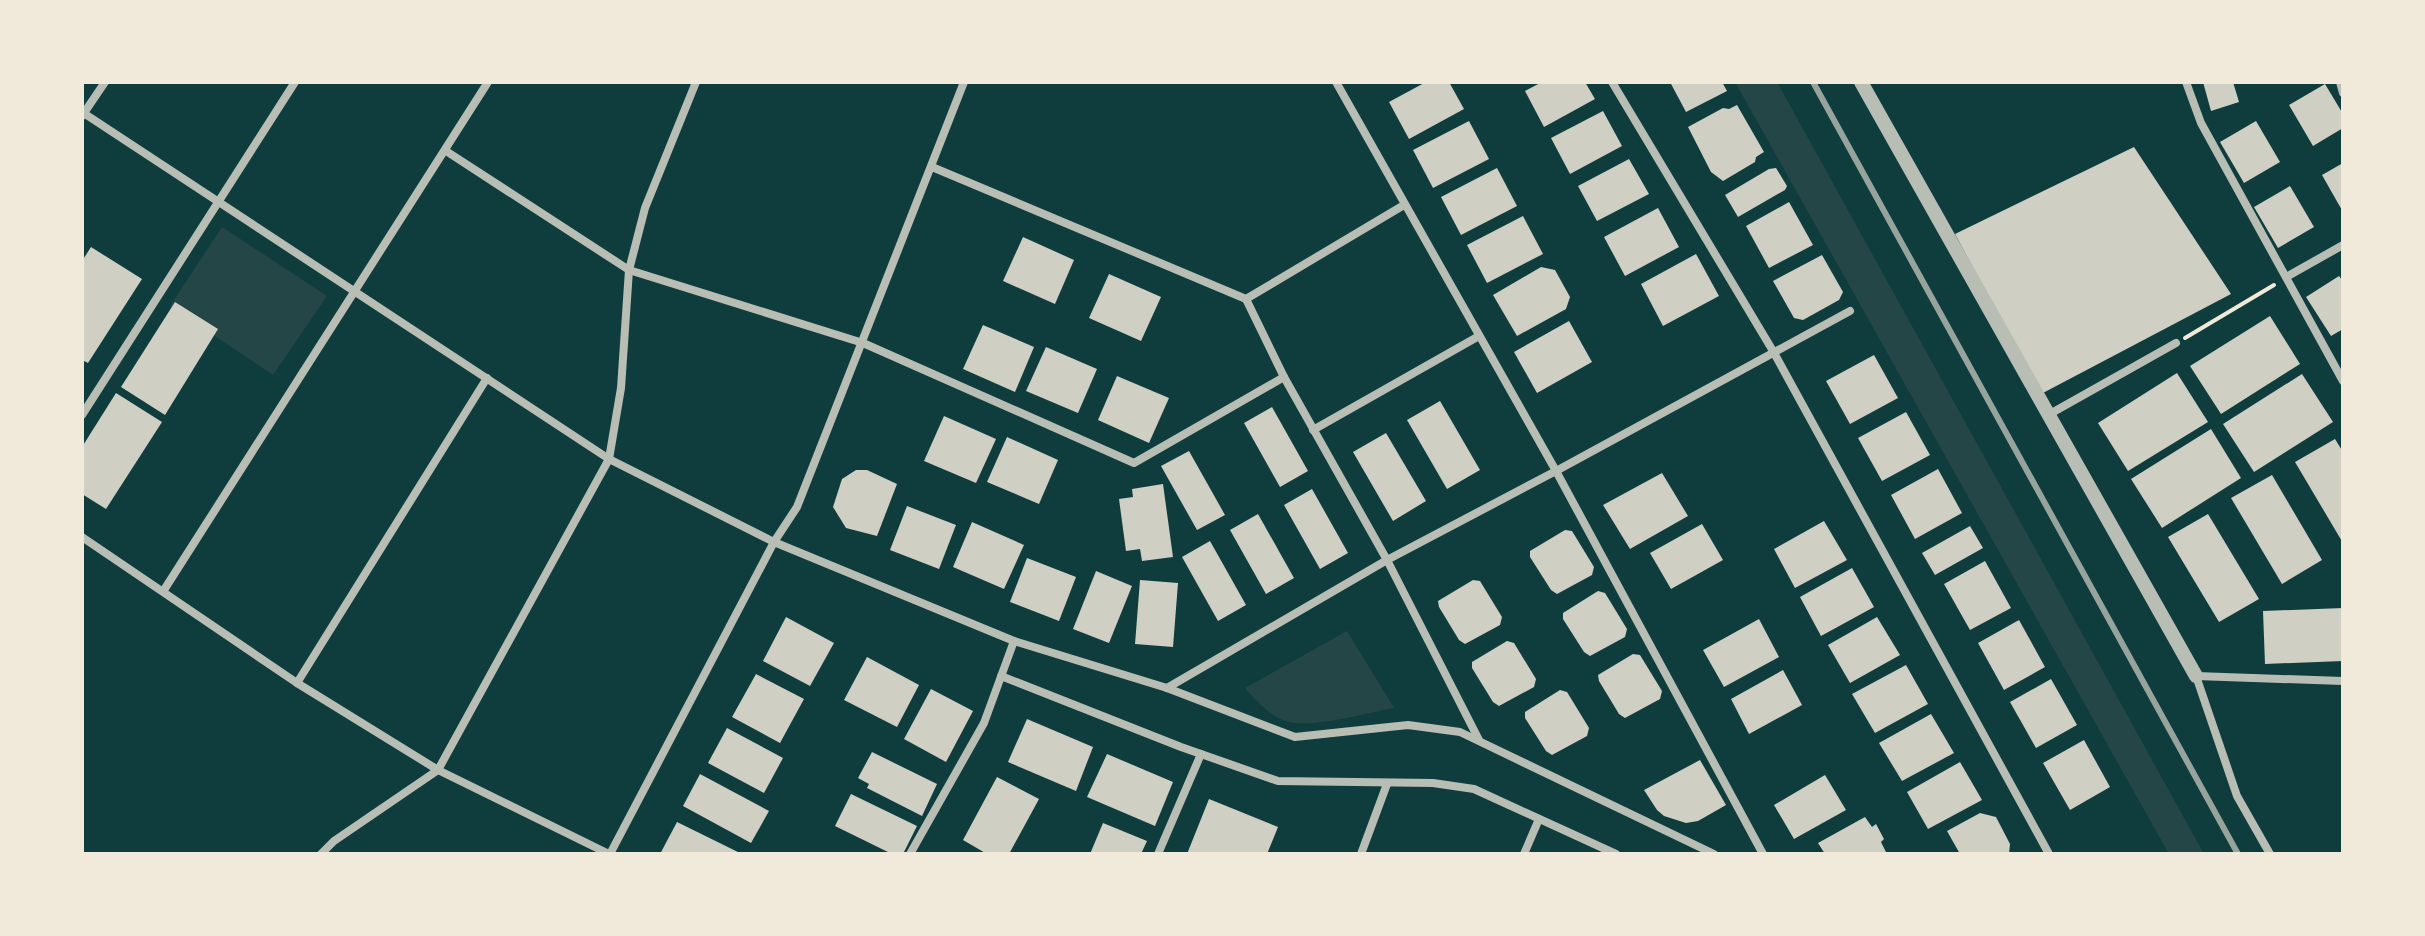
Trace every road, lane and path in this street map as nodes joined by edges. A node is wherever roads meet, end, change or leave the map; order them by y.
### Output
1 (105, 82) edge
2 (295, 82) edge
3 (488, 82) edge
4 (696, 82) edge
5 (964, 82) edge
6 (1336, 82) edge
7 (1612, 82) edge
8 (1861, 82) edge
9 (2186, 82) edge
10 (2340, 82) edge
11 (2343, 93) edge
12 (83, 114) edge
13 (446, 151) junction
14 (932, 167) junction
15 (220, 202) junction
16 (1404, 205) junction
17 (2343, 245) edge
18 (629, 270) junction
19 (2288, 276) junction
20 (357, 291) junction
21 (1246, 299) junction
22 (1850, 311) dead end
23 (1479, 336) junction
24 (863, 343) junction
25 (2176, 343) joint
26 (1773, 351) junction
27 (1284, 377) junction
28 (487, 378) junction
29 (2343, 381) edge
30 (82, 415) edge
31 (2048, 415) junction
32 (1313, 430) junction
33 (609, 459) junction
34 (1556, 471) junction
35 (82, 537) edge
36 (774, 542) junction
37 (1387, 560) junction
38 (164, 590) junction
39 (1014, 641) junction
40 (1001, 676) junction
41 (2196, 676) junction
42 (2343, 681) edge
43 (297, 683) junction
44 (1167, 688) junction
45 (1480, 741) junction
46 (1201, 754) junction
47 (438, 770) junction
48 (1387, 784) junction
49 (1539, 819) junction
50 (321, 854) edge
51 (609, 854) edge
52 (910, 854) edge
53 (1158, 854) edge
54 (1361, 854) edge
55 (1524, 854) edge
56 (1616, 854) edge
57 (1714, 854) edge
58 (1763, 854) edge
59 (2049, 854) edge
60 (2270, 854) edge

1 - 12 street
2 - 15 street
3 - 13 street
4 - 18 street
5 - 14 street
6 - 16 street
7 - 26 street
8 - 31 street
9 - 19 street
10 - 11 street
12 - 15 street
13 - 18 street
13 - 20 street
14 - 21 street
14 - 24 street
15 - 20 street
15 - 30 street
16 - 21 street
16 - 23 street
17 - 19 street
18 - 24 street
18 - 33 street
19 - 25 path
19 - 29 street
20 - 28 street
20 - 38 street
21 - 27 street
22 - 26 street
23 - 32 street
23 - 34 street
24 - 27 street
24 - 36 street
25 - 31 street
26 - 34 street
26 - 59 street
27 - 32 street
28 - 33 street
28 - 43 street
31 - 41 street
32 - 37 street
33 - 36 street
33 - 47 street
34 - 37 street
34 - 58 street
35 - 38 street
36 - 39 street
36 - 51 street
37 - 44 street
37 - 45 street
38 - 43 street
39 - 40 street
39 - 44 street
40 - 46 street
40 - 52 street
41 - 42 street
41 - 60 street
43 - 47 street
44 - 45 street
45 - 57 street
46 - 48 street
46 - 53 street
47 - 50 street
47 - 51 street
48 - 49 street
48 - 54 street
49 - 55 street
49 - 56 street

